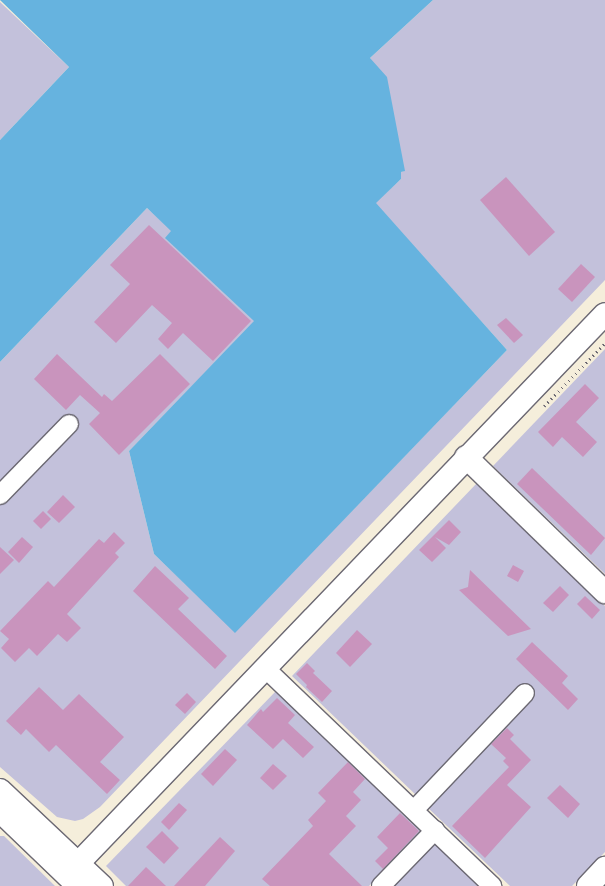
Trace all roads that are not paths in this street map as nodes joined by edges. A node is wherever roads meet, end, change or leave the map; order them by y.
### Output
1 (605, 314) edge
2 (69, 424) dead end
3 (466, 457) junction
4 (0, 495) edge
5 (605, 592) edge
6 (265, 668) junction
7 (525, 693) dead end
8 (0, 790) edge
9 (414, 810) junction
10 (0, 811) edge
11 (435, 830) junction
12 (605, 868) edge
13 (75, 875) edge
14 (102, 886) edge
15 (381, 886) edge
16 (492, 886) edge
17 (588, 886) edge

1 - 3 street
2 - 4 street
3 - 5 street
3 - 6 street
6 - 9 street
6 - 13 street
7 - 9 street
8 - 13 street
9 - 11 street
10 - 13 street
11 - 15 street
11 - 16 street
12 - 17 street
13 - 14 street

